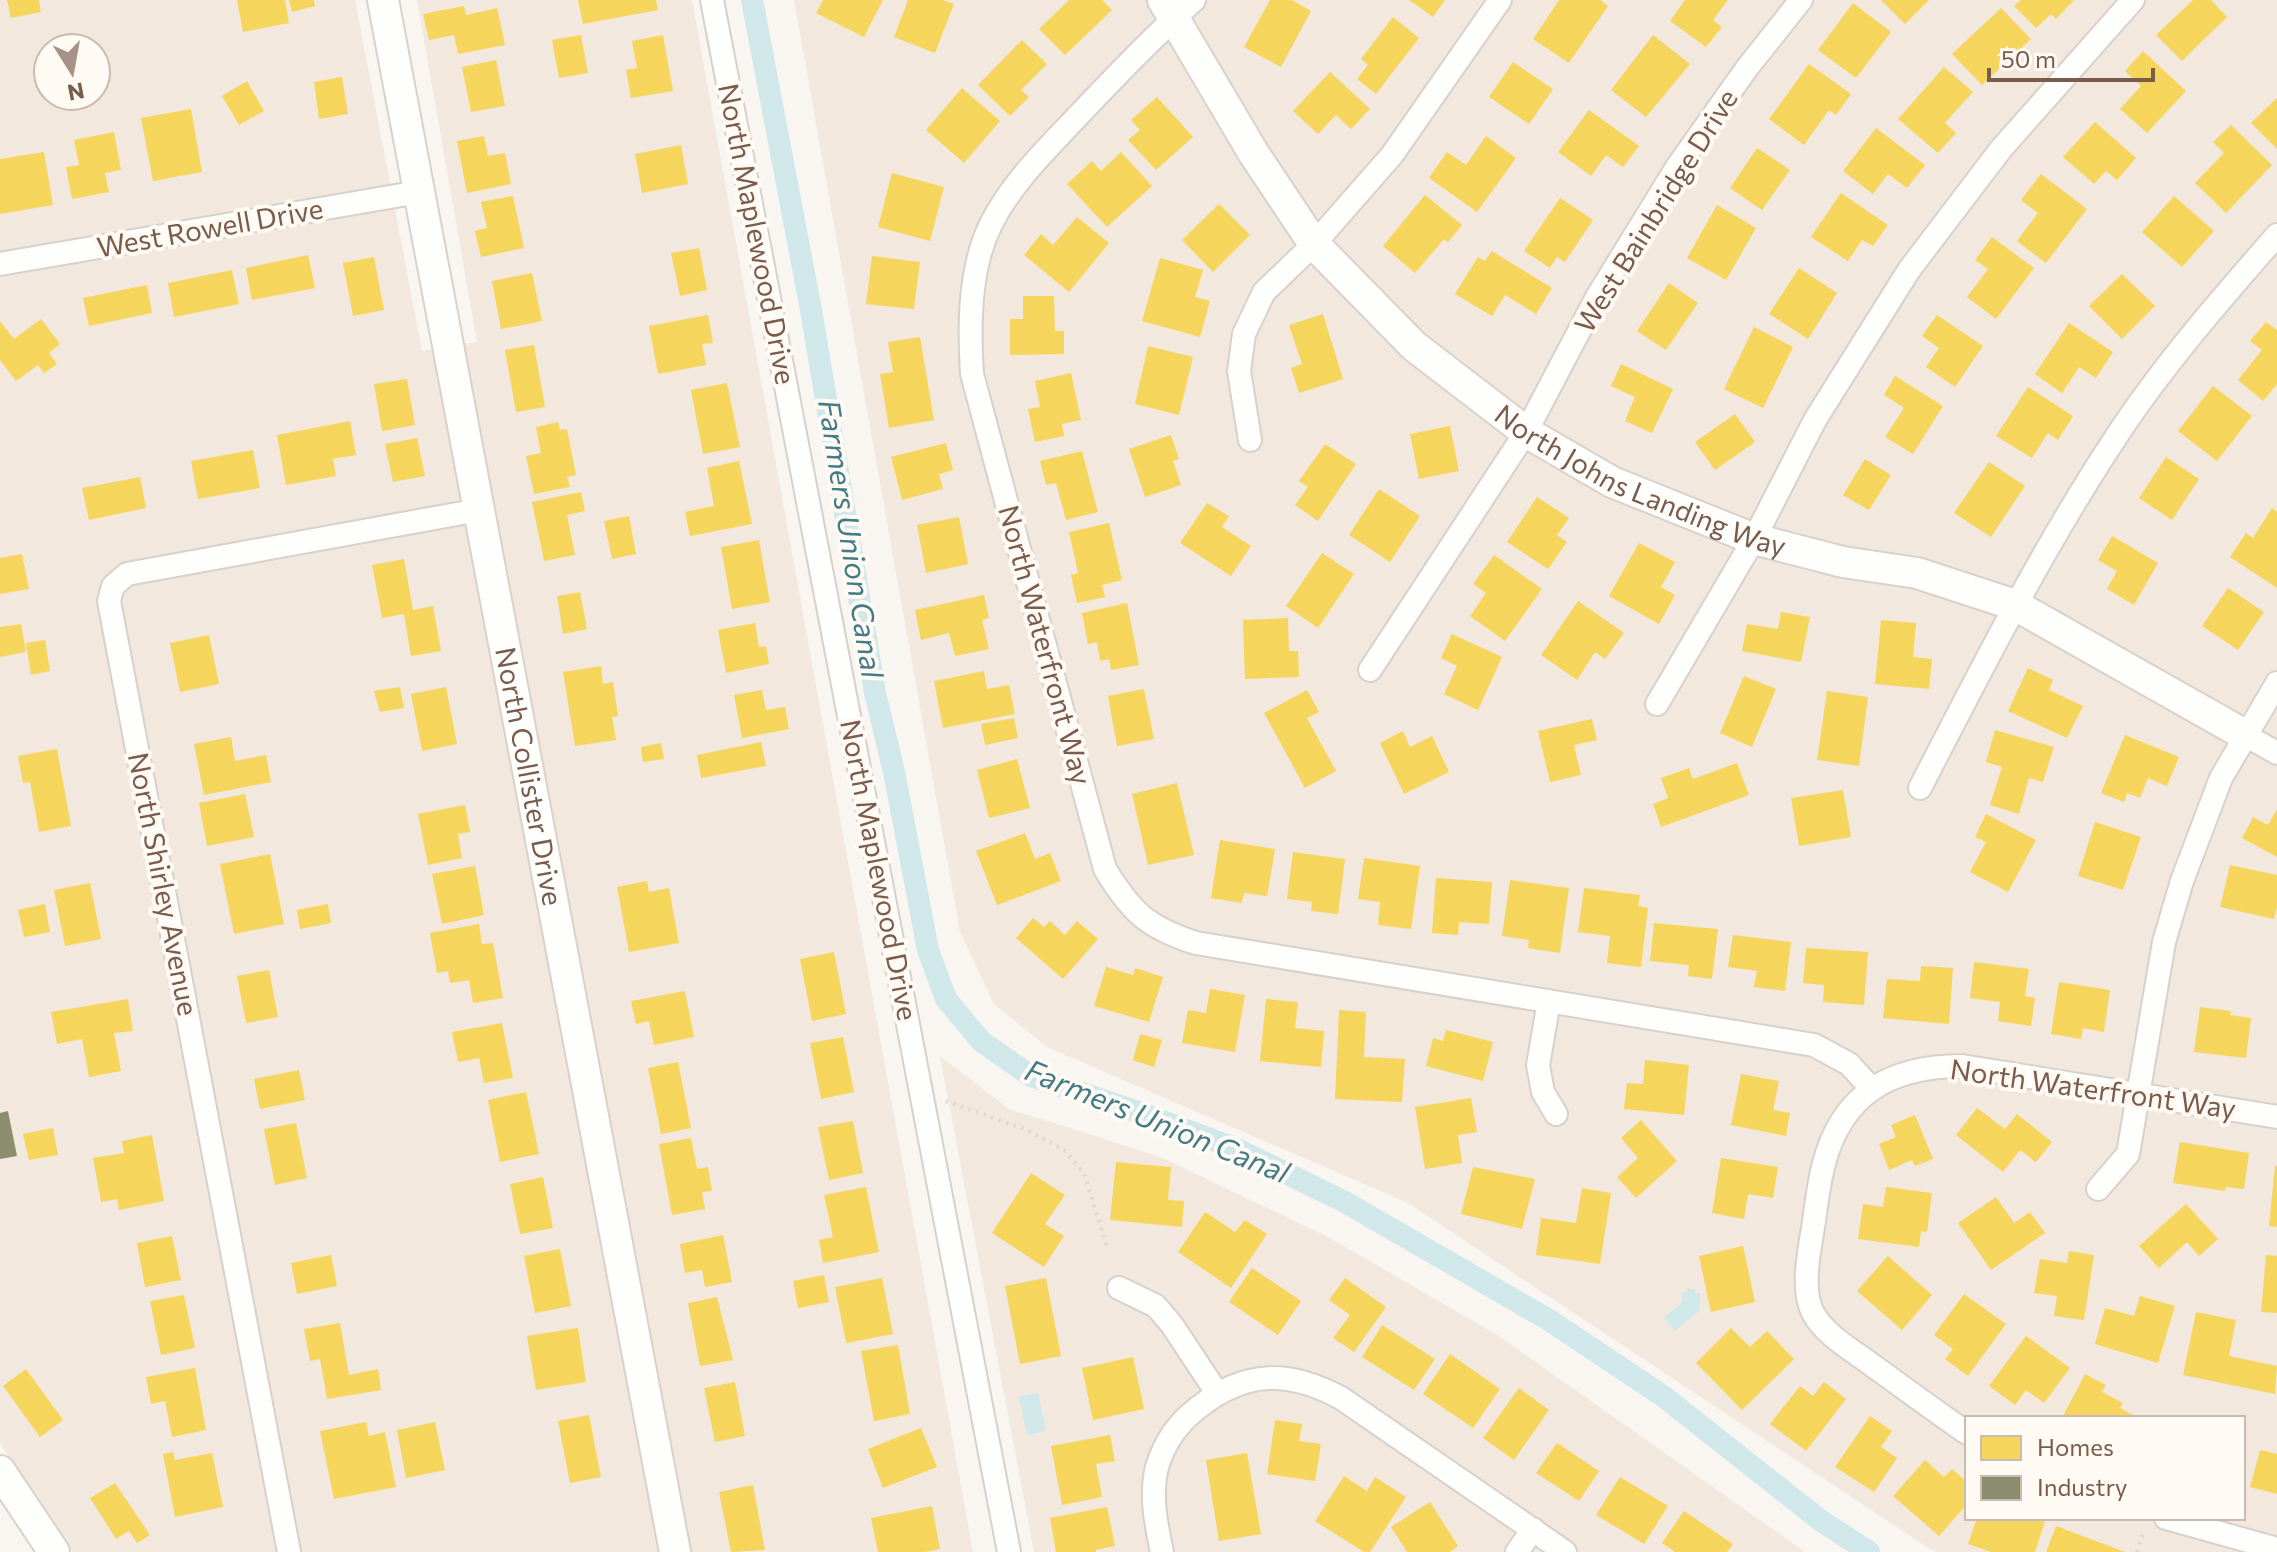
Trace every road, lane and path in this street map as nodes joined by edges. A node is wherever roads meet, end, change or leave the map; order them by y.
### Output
1 (383, 0) edge
2 (712, 0) edge
3 (1500, 0) edge
4 (1801, 0) edge
5 (2133, 0) edge
6 (1177, 6) edge
7 (419, 192) junction
8 (2277, 235) edge
9 (1314, 244) junction
10 (0, 264) edge
11 (1526, 432) junction
12 (1250, 440) dead end
13 (479, 510) junction
14 (1754, 539) junction
15 (2015, 605) junction
16 (1370, 670) dead end
17 (2277, 683) edge
18 (1657, 704) dead end
19 (2245, 735) junction
20 (2277, 753) edge
21 (1920, 788) dead end
22 (1549, 1001) junction
23 (1872, 1089) junction
24 (2139, 1095) junction
25 (939, 1100) dead end
26 (1556, 1114) dead end
27 (2277, 1117) edge
28 (2098, 1189) dead end
29 (1107, 1247) dead end
30 (1119, 1288) dead end
31 (1217, 1393) junction
32 (1965, 1432) edge
33 (0, 1471) edge
34 (2173, 1520) edge
35 (1533, 1529) junction
36 (2144, 1529) dead end
37 (2277, 1549) edge
38 (54, 1552) edge
39 (289, 1552) edge
40 (675, 1552) edge
41 (1009, 1552) edge
42 (1162, 1552) edge
43 (1517, 1552) edge
44 (1565, 1552) edge
45 (2137, 1552) edge

1 - 7 street, North Collister Drive
2 - 41 street, North Maplewood Drive
3 - 9 street
4 - 11 street, West Bainbridge Drive
5 - 14 street
6 - 9 street, North Johns Landing Way
6 - 22 street, North Waterfront Way
7 - 10 street, West Rowell Drive
7 - 13 street, North Collister Drive
8 - 15 street
9 - 11 street, North Johns Landing Way
9 - 12 street
11 - 14 street, North Johns Landing Way
11 - 16 street, West Bainbridge Drive
13 - 39 street, North Shirley Avenue
13 - 40 street, North Collister Drive
14 - 15 street, North Johns Landing Way
14 - 18 street
15 - 19 street, North Johns Landing Way
15 - 21 street
17 - 19 street
19 - 20 street, North Johns Landing Way
19 - 24 street
22 - 23 street, North Waterfront Way
22 - 26 street
23 - 24 street, North Waterfront Way
23 - 32 street
24 - 27 street, North Waterfront Way
24 - 28 street
25 - 29 path
30 - 31 street
31 - 35 street
31 - 42 street
33 - 38 street
34 - 37 street
35 - 43 street
35 - 44 street
36 - 45 path

